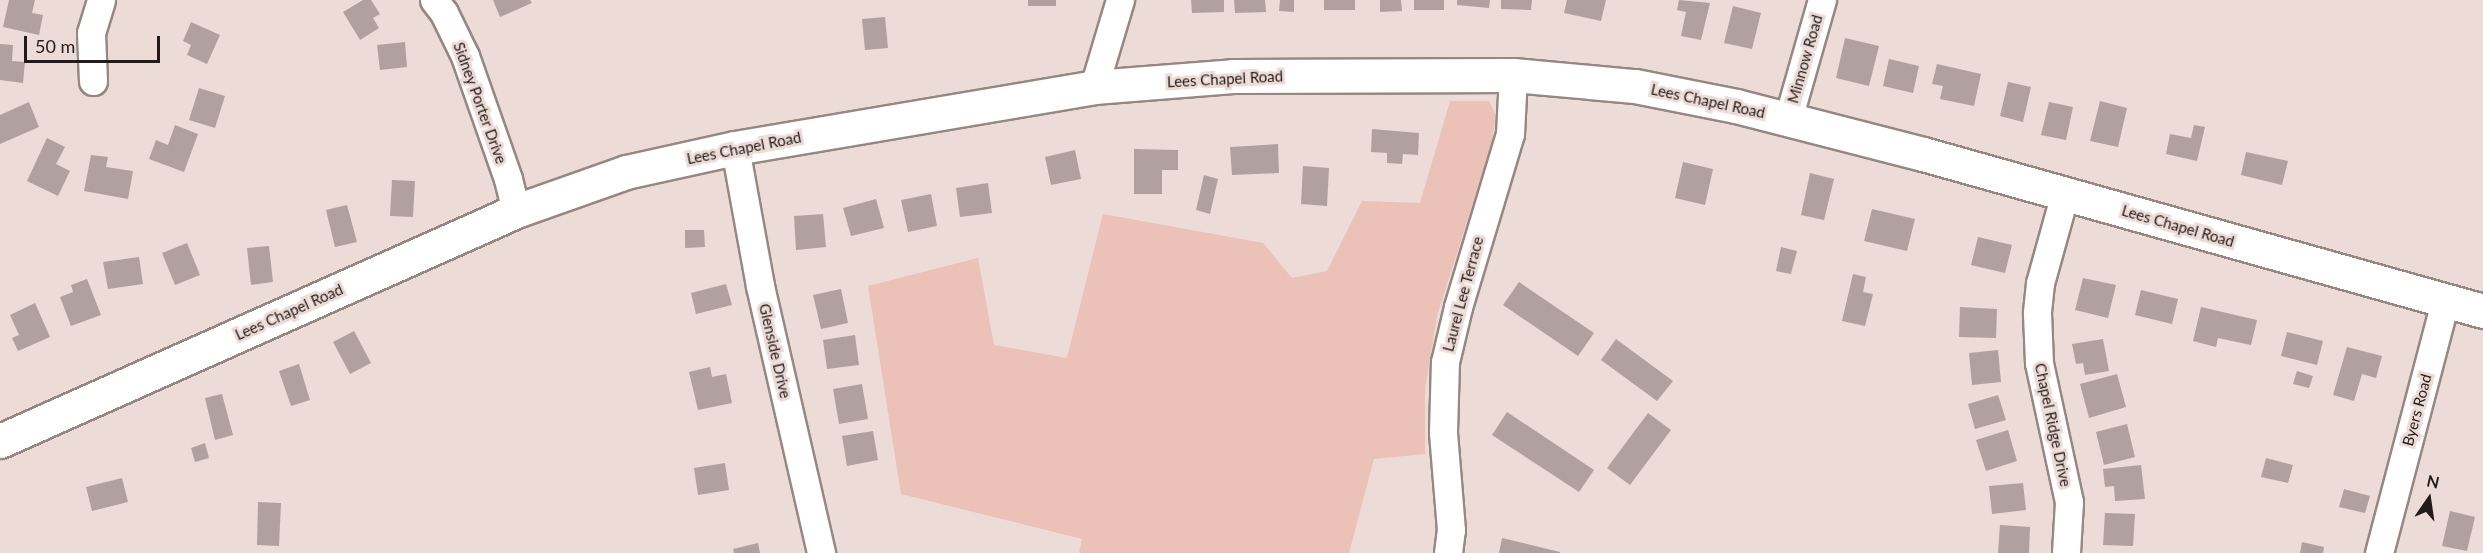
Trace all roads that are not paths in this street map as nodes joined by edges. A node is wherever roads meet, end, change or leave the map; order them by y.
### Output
1 (101, 0) edge
2 (434, 0) edge
3 (1120, 0) edge
4 (1822, 0) edge
5 (1513, 75) junction
6 (93, 81) dead end
7 (1094, 87) junction
8 (1788, 119) junction
9 (735, 148) junction
10 (2065, 193) junction
11 (516, 211) junction
12 (2445, 302) junction
13 (2483, 311) edge
14 (0, 441) edge
15 (821, 553) edge
16 (1448, 553) edge
17 (2066, 553) edge
18 (2379, 553) edge

1 - 6 street
2 - 11 street, Sidney Porter Drive
3 - 7 street
4 - 8 street, Minnow Road
5 - 7 main road, Lees Chapel Road
5 - 8 main road, Lees Chapel Road
5 - 16 street, Laurel Lee Terrace
7 - 9 main road, Lees Chapel Road
8 - 10 main road, Lees Chapel Road
9 - 11 main road, Lees Chapel Road
9 - 15 street, Glenside Drive
10 - 12 main road, Lees Chapel Road
10 - 17 street, Chapel Ridge Drive
11 - 14 main road, Lees Chapel Road
12 - 13 main road, Lees Chapel Road
12 - 18 street, Byers Road

